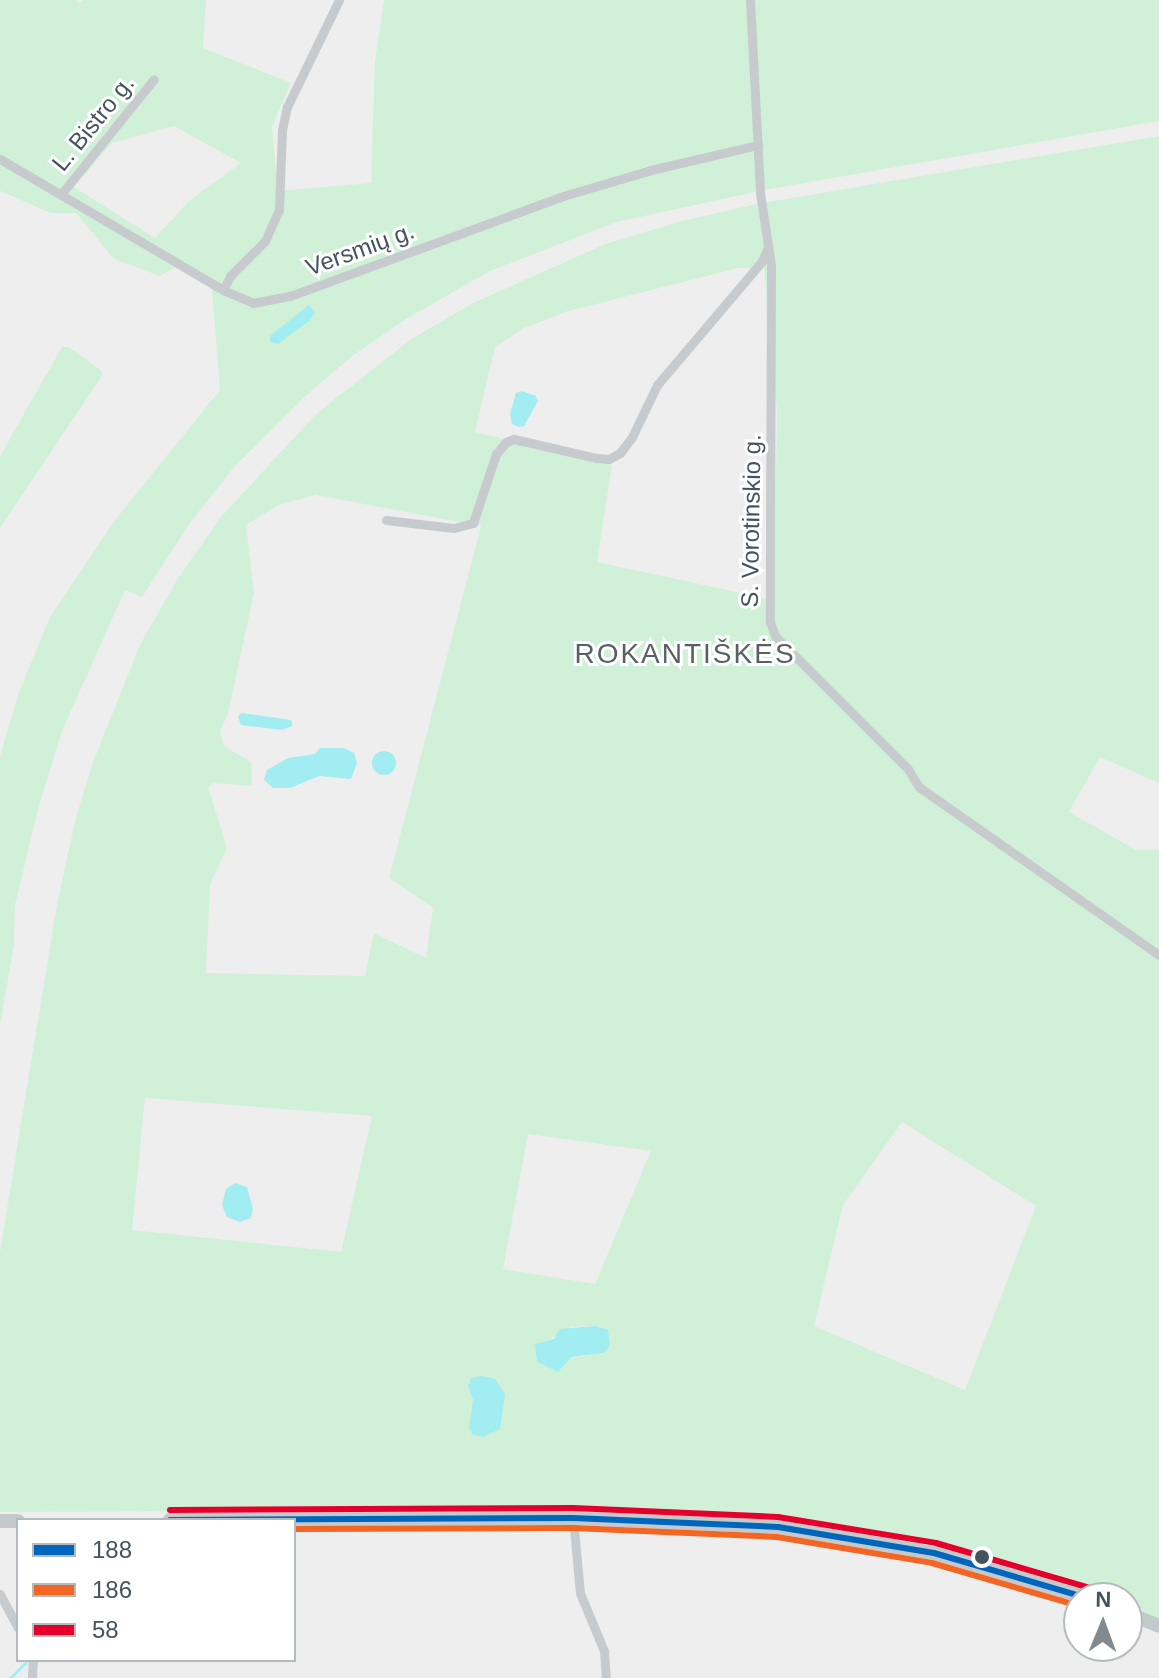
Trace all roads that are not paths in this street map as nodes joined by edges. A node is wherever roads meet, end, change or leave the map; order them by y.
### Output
1 (339, 0) edge
2 (750, 0) edge
3 (154, 79) dead end
4 (758, 145) junction
5 (0, 159) edge
6 (62, 193) junction
7 (768, 247) junction
8 (223, 290) junction
9 (386, 520) dead end
10 (1159, 955) edge
11 (573, 1518) junction
12 (296, 1519) edge
13 (1063, 1590) edge
14 (0, 1594) edge
15 (16, 1624) edge
16 (606, 1678) edge

1 - 8 street
2 - 4 street, S. Vorotinskio g.
3 - 6 street, L. Bistro g.
4 - 7 street, S. Vorotinskio g.
4 - 8 street, Versmių g.
5 - 6 street, Versmių g.
6 - 8 street, Versmių g.
7 - 9 street
7 - 10 street, S. Vorotinskio g.
11 - 12 main road
11 - 13 main road
11 - 16 street
14 - 15 street

